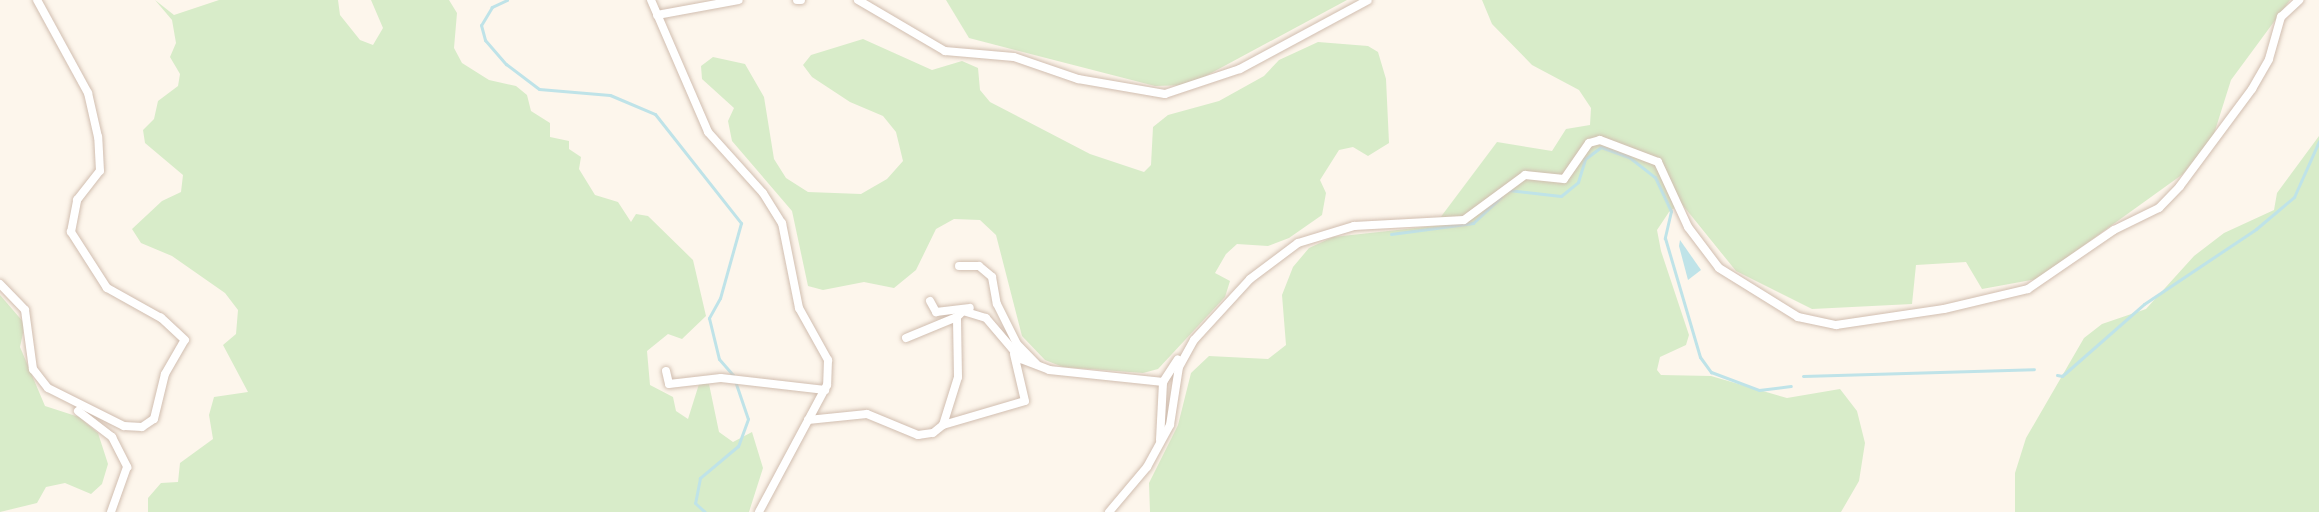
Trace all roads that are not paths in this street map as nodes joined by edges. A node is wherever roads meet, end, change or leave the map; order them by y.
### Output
1 (36, 0) edge
2 (651, 0) edge
3 (739, 0) edge
4 (858, 0) edge
5 (1368, 0) edge
6 (2299, 0) edge
7 (657, 15) junction
8 (959, 266) dead end
9 (0, 284) edge
10 (930, 301) dead end
11 (977, 313) junction
12 (957, 317) junction
13 (906, 338) dead end
14 (1186, 352) junction
15 (1014, 354) junction
16 (1040, 367) junction
17 (666, 371) dead end
18 (1163, 382) junction
19 (825, 390) junction
20 (66, 400) junction
21 (808, 420) junction
22 (943, 425) junction
23 (1159, 445) junction
24 (111, 512) edge
25 (759, 512) edge
26 (1109, 512) edge

1 - 20 street
2 - 7 street
3 - 7 street
4 - 5 street
6 - 14 street
7 - 19 street
8 - 16 street
9 - 20 street
10 - 11 street
11 - 12 street
11 - 15 street
12 - 13 street
12 - 22 street
14 - 18 street
14 - 23 street
15 - 16 street
15 - 22 street
16 - 18 street
17 - 19 street
18 - 23 street
19 - 21 street
20 - 24 street
21 - 22 street
21 - 25 street
23 - 26 street

